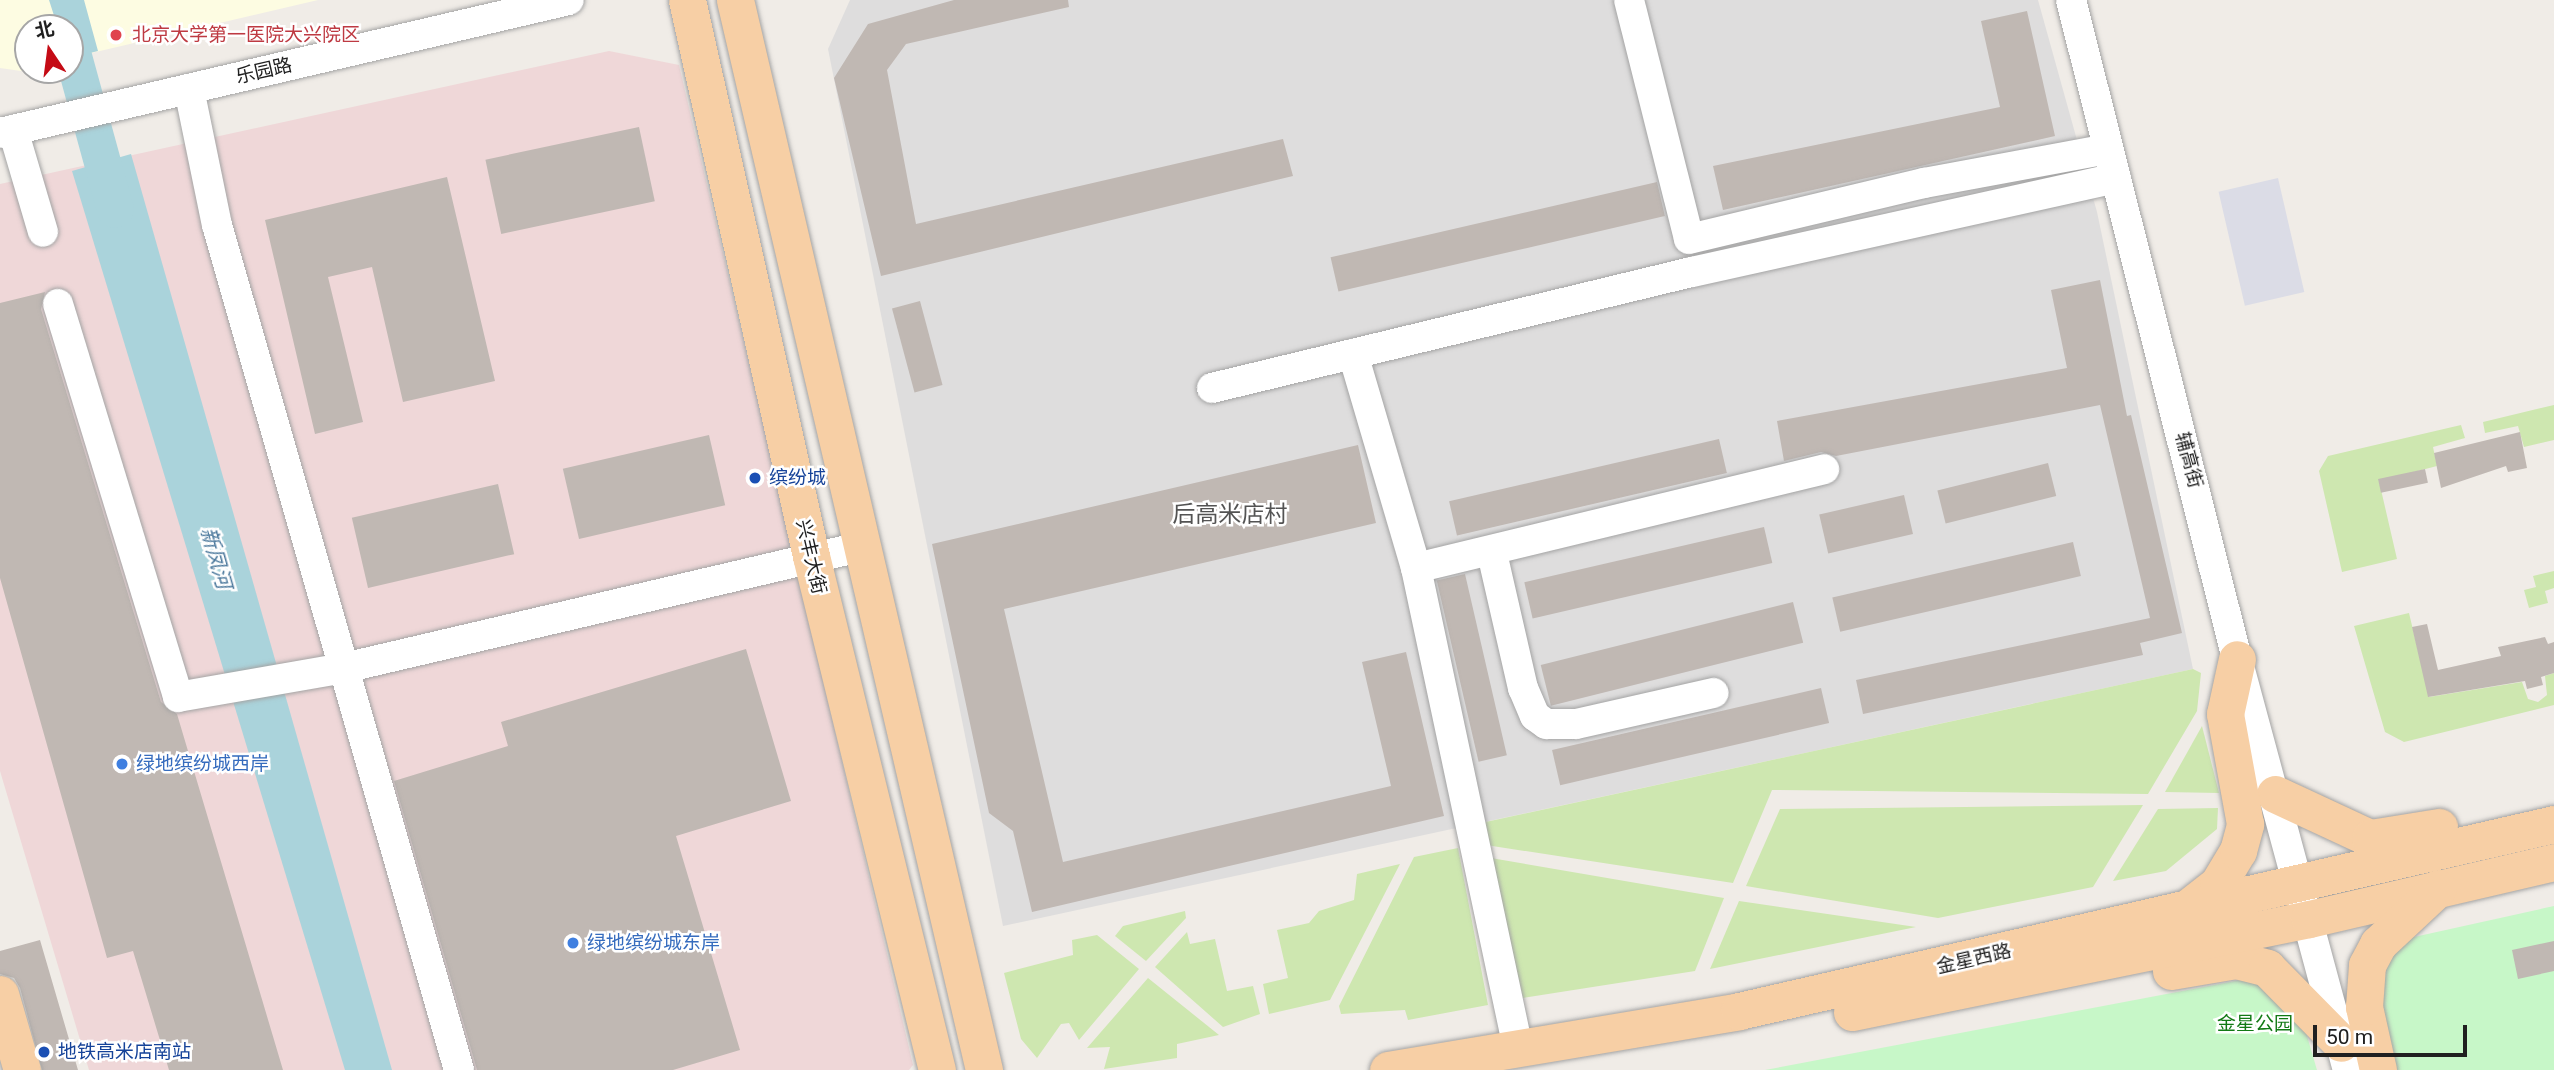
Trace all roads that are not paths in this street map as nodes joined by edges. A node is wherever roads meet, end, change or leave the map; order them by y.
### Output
1 (569, 0) edge
2 (687, 0) edge
3 (735, 0) edge
4 (1629, 0) edge
5 (2071, 0) edge
6 (176, 92) junction
7 (7, 131) edge
8 (2112, 164) junction
9 (43, 232) dead end
10 (58, 304) dead end
11 (1353, 354) junction
12 (1212, 388) dead end
13 (1824, 469) dead end
14 (864, 546) junction
15 (1492, 553) junction
16 (811, 556) junction
17 (1416, 568) junction
18 (2237, 659) junction
19 (344, 668) junction
20 (1714, 693) dead end
21 (2275, 794) junction
22 (2548, 825) edge
23 (2554, 862) edge
24 (2438, 888) junction
25 (2305, 902) junction
26 (2182, 912) junction
27 (908, 953) junction
28 (2057, 970) junction
29 (0, 994) edge
30 (976, 1034) junction
31 (2345, 1057) edge
32 (1526, 1059) edge
33 (22, 1070) edge
34 (459, 1070) edge
35 (919, 1070) edge
36 (937, 1070) edge
37 (984, 1070) edge
38 (1001, 1070) edge
39 (1388, 1070) edge
40 (2378, 1070) edge

1 - 6 street, 乐园路
2 - 16 main road, 兴丰大街
3 - 14 main road
4 - 8 street
5 - 8 street, 辅高街
6 - 7 street, 乐园路
6 - 19 street
7 - 9 street
8 - 11 street
8 - 18 street, 辅高街
10 - 19 street
11 - 12 street
11 - 17 street
13 - 15 street
14 - 16 street
14 - 30 main road
15 - 17 street
15 - 20 street
16 - 19 street
16 - 27 main road, 兴丰大街
17 - 32 street
18 - 21 street, 辅高街
18 - 26 main road
19 - 34 street
21 - 22 main road
21 - 25 street, 辅高街
22 - 25 main road, 金星西路
23 - 24 main road, 金星西路
24 - 25 main road, 金星西路
24 - 40 main road
25 - 26 main road, 金星西路
25 - 28 main road, 金星西路
25 - 31 street, 辅高街
26 - 32 main road, 金星西路
27 - 35 main road
27 - 36 main road, 兴丰大街
28 - 31 main road
28 - 32 main road, 金星西路
29 - 33 main road
30 - 37 main road
30 - 38 main road
32 - 39 main road, 金星西路

